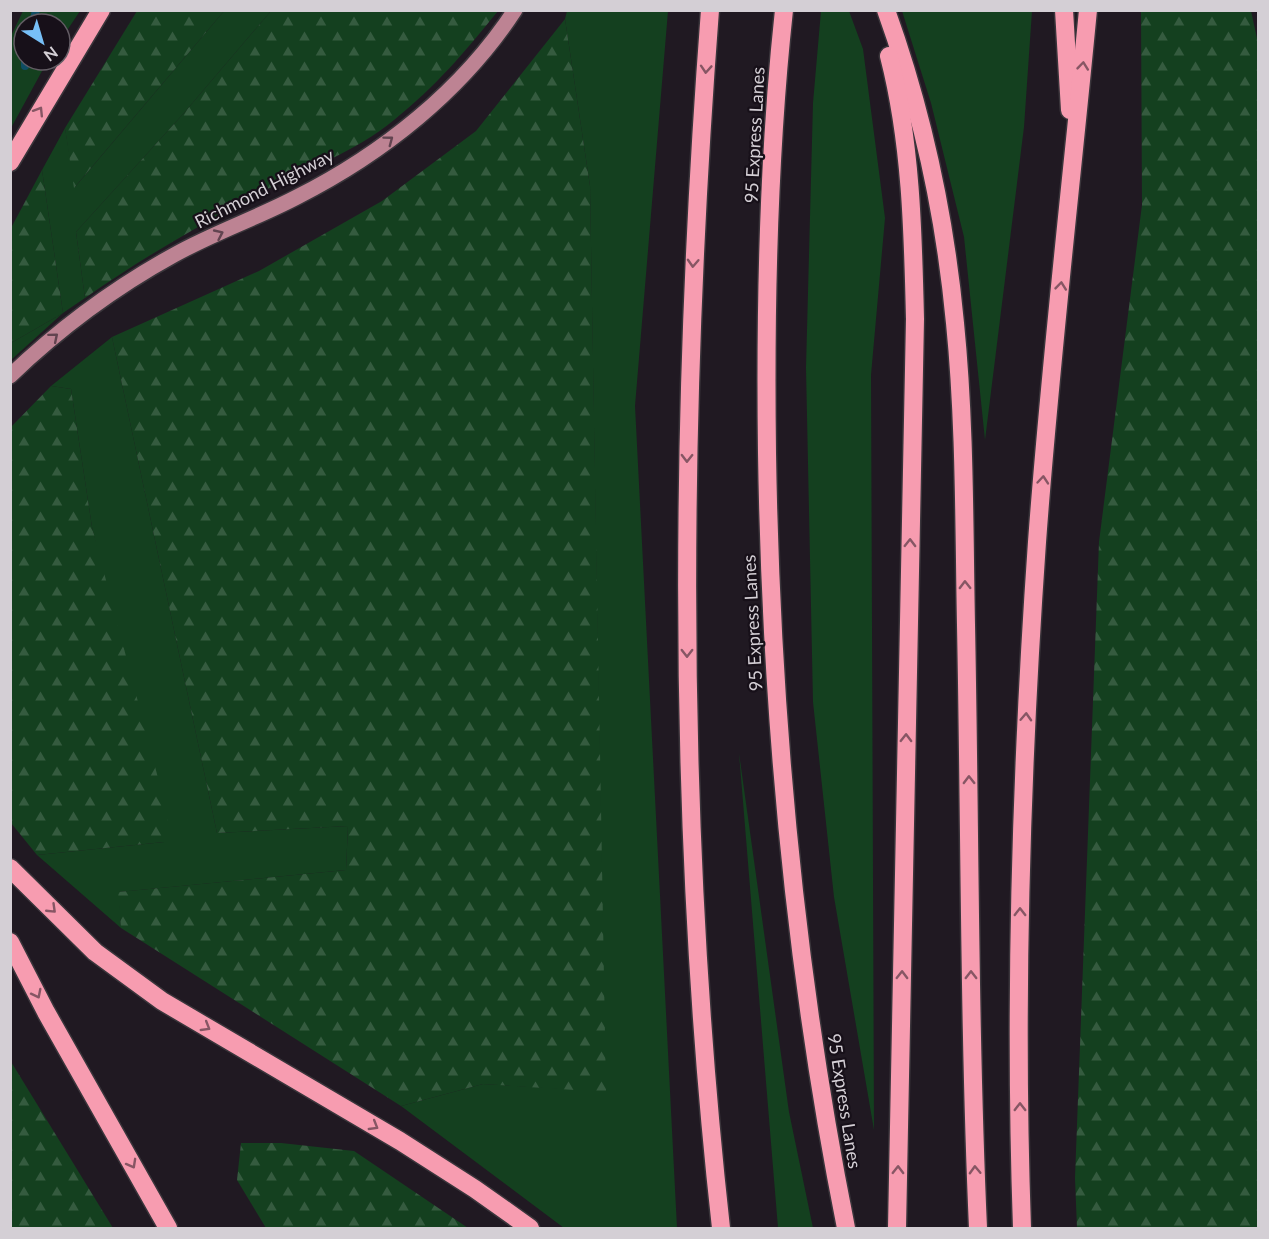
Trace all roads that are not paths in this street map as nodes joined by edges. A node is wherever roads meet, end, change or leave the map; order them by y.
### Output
1 (101, 10) edge
2 (515, 10) edge
3 (710, 10) edge
4 (784, 10) edge
5 (878, 10) edge
6 (886, 10) edge
7 (1064, 10) edge
8 (1088, 10) edge
9 (10, 162) edge
10 (1073, 166) junction
11 (10, 376) edge
12 (10, 868) edge
13 (10, 942) edge
14 (168, 1228) edge
15 (530, 1228) edge
16 (721, 1228) edge
17 (846, 1228) edge
18 (897, 1228) edge
19 (978, 1228) edge
20 (1022, 1228) edge

9 -> 1 highway
11 -> 2 main road, Richmond Highway
3 -> 16 highway
4 - 17 highway, 95 Express Lanes
18 -> 5 highway
19 -> 6 highway
7 - 10 highway
10 -> 8 highway
20 -> 10 highway
12 -> 15 highway
13 -> 14 highway

